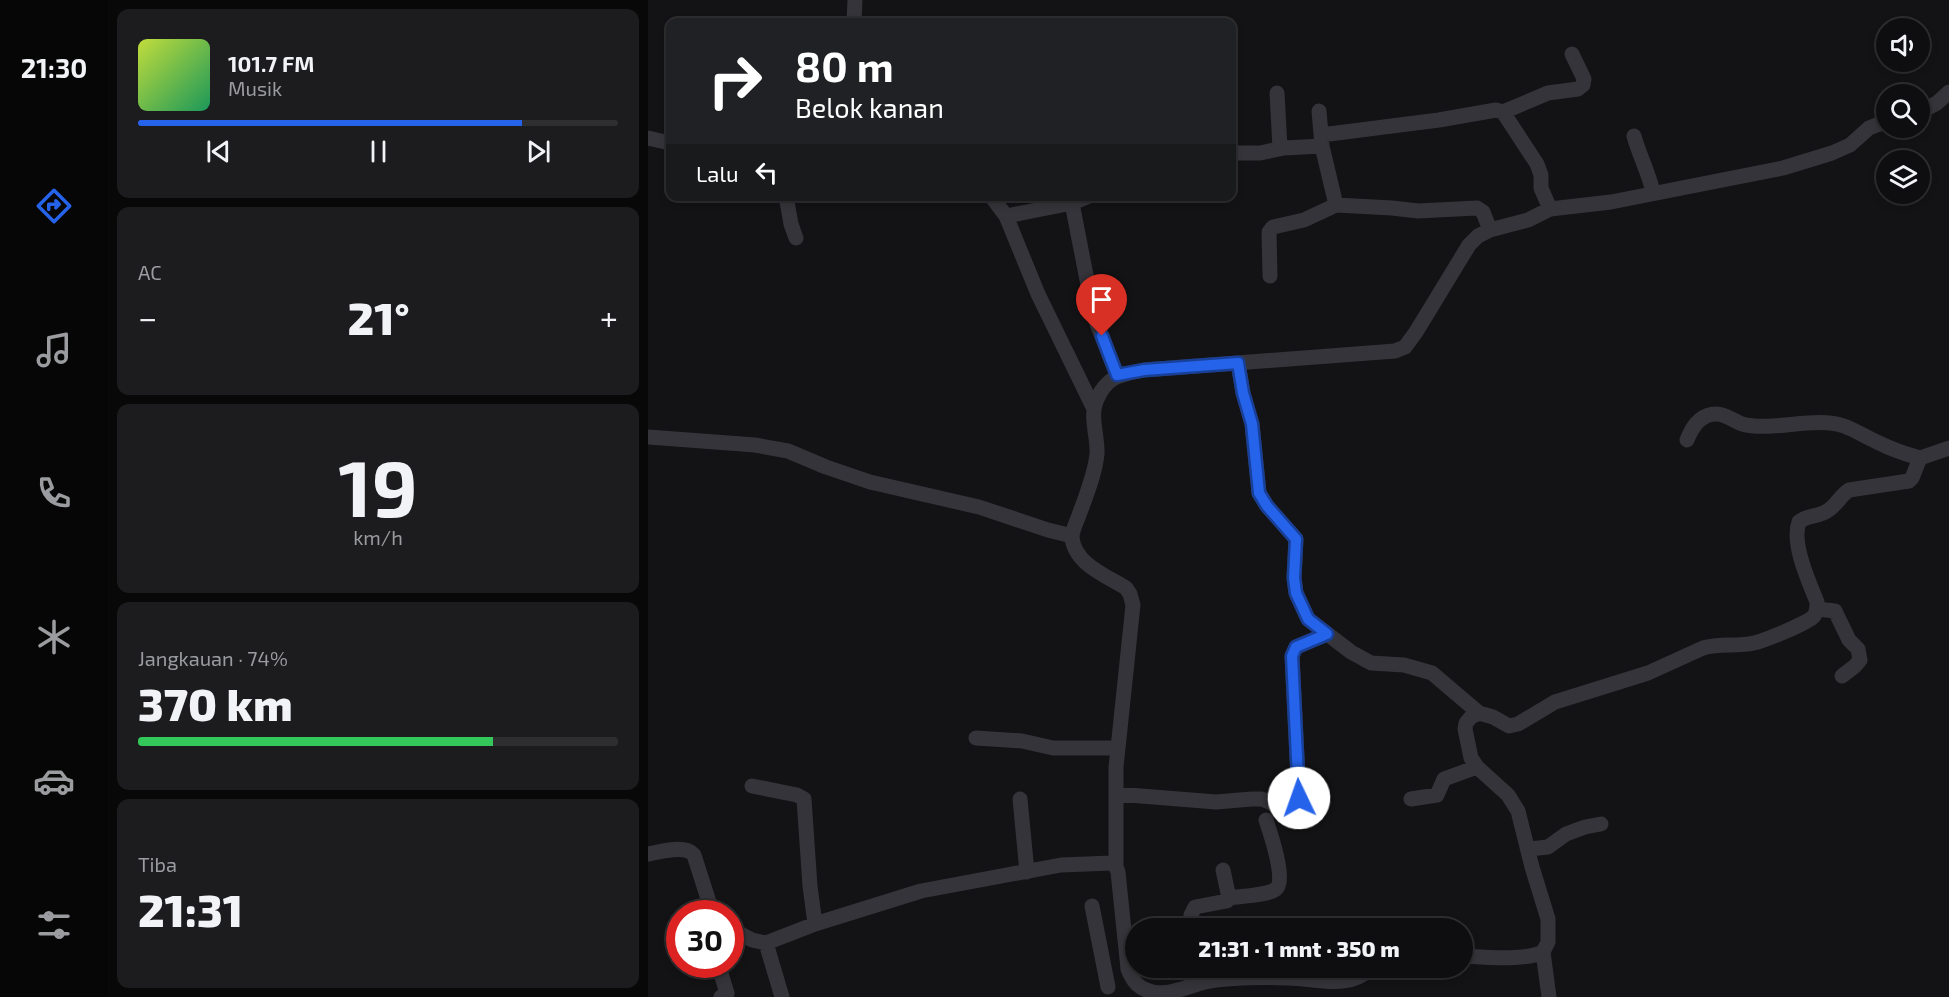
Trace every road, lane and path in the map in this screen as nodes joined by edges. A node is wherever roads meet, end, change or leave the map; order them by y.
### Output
1 (855, 0) edge
2 (854, 18) edge
3 (1572, 54) dead end
4 (1949, 92) edge
5 (1277, 93) dead end
6 (1930, 107) edge
7 (1319, 111) dead end
8 (1503, 112) junction
9 (1876, 125) edge
10 (1634, 136) dead end
11 (648, 138) edge
12 (1322, 140) junction
13 (666, 142) edge
14 (1280, 148) junction
15 (1236, 153) edge
16 (1653, 192) junction
17 (787, 201) edge
18 (996, 201) edge
19 (1075, 201) edge
20 (1072, 202) junction
21 (1336, 205) junction
22 (1550, 210) junction
23 (1006, 216) junction
24 (1490, 230) junction
25 (796, 238) dead end
26 (1270, 276) dead end
27 (1238, 363) junction
28 (1117, 375) junction
29 (1094, 409) junction
30 (648, 437) edge
31 (1687, 440) dead end
32 (1949, 448) edge
33 (1920, 458) junction
34 (1072, 536) junction
35 (1817, 609) junction
36 (1327, 634) junction
37 (1842, 676) dead end
38 (1479, 713) junction
39 (976, 738) dead end
40 (1118, 748) junction
41 (1478, 767) junction
42 (752, 786) dead end
43 (1116, 794) junction
44 (1020, 799) dead end
45 (1410, 799) dead end
46 (1266, 820) dead end
47 (1601, 824) dead end
48 (1529, 849) junction
49 (648, 854) edge
50 (1116, 867) junction
51 (1223, 870) dead end
52 (1027, 873) junction
53 (1229, 898) junction
54 (708, 900) edge
55 (1092, 906) dead end
56 (1191, 918) edge
57 (815, 924) junction
58 (744, 936) edge
59 (766, 943) junction
60 (1125, 944) edge
61 (1543, 952) junction
62 (1473, 957) edge
63 (722, 978) edge
64 (1127, 978) edge
65 (1132, 978) edge
66 (1197, 978) edge
67 (1220, 978) edge
68 (1289, 978) edge
69 (1289, 978) edge
70 (1358, 978) edge
71 (1327, 989) edge
72 (1106, 992) edge
73 (721, 997) edge
74 (782, 997) edge
75 (1549, 997) edge

1 - 2 street
3 - 8 street
4 - 6 street
5 - 14 street
7 - 12 street
8 - 12 street
8 - 22 street
9 - 16 street
10 - 16 street
11 - 13 street
12 - 14 street
12 - 21 street
14 - 15 street
16 - 22 street
17 - 25 street
18 - 23 street
19 - 20 street
20 - 23 street
20 - 28 street
21 - 24 street
21 - 26 street
22 - 24 street
23 - 29 street
24 - 27 street
27 - 28 street
27 - 36 street
28 - 29 street
29 - 34 street
30 - 34 street
31 - 33 street
32 - 33 street
33 - 35 street
34 - 40 street
35 - 37 street
35 - 38 street
36 - 38 street
36 - 43 street
38 - 41 street
39 - 40 street
40 - 43 street
41 - 45 street
41 - 48 street
42 - 57 street
43 - 50 street
44 - 52 street
46 - 53 street
47 - 48 street
48 - 61 street
49 - 54 street
50 - 52 street
50 - 60 street
51 - 53 street
52 - 57 street
53 - 56 street
55 - 72 street
57 - 59 street
58 - 59 street
59 - 74 street
61 - 62 street
61 - 75 street
63 - 73 street
64 - 72 street
65 - 66 street
67 - 68 street
69 - 71 street
70 - 71 street

